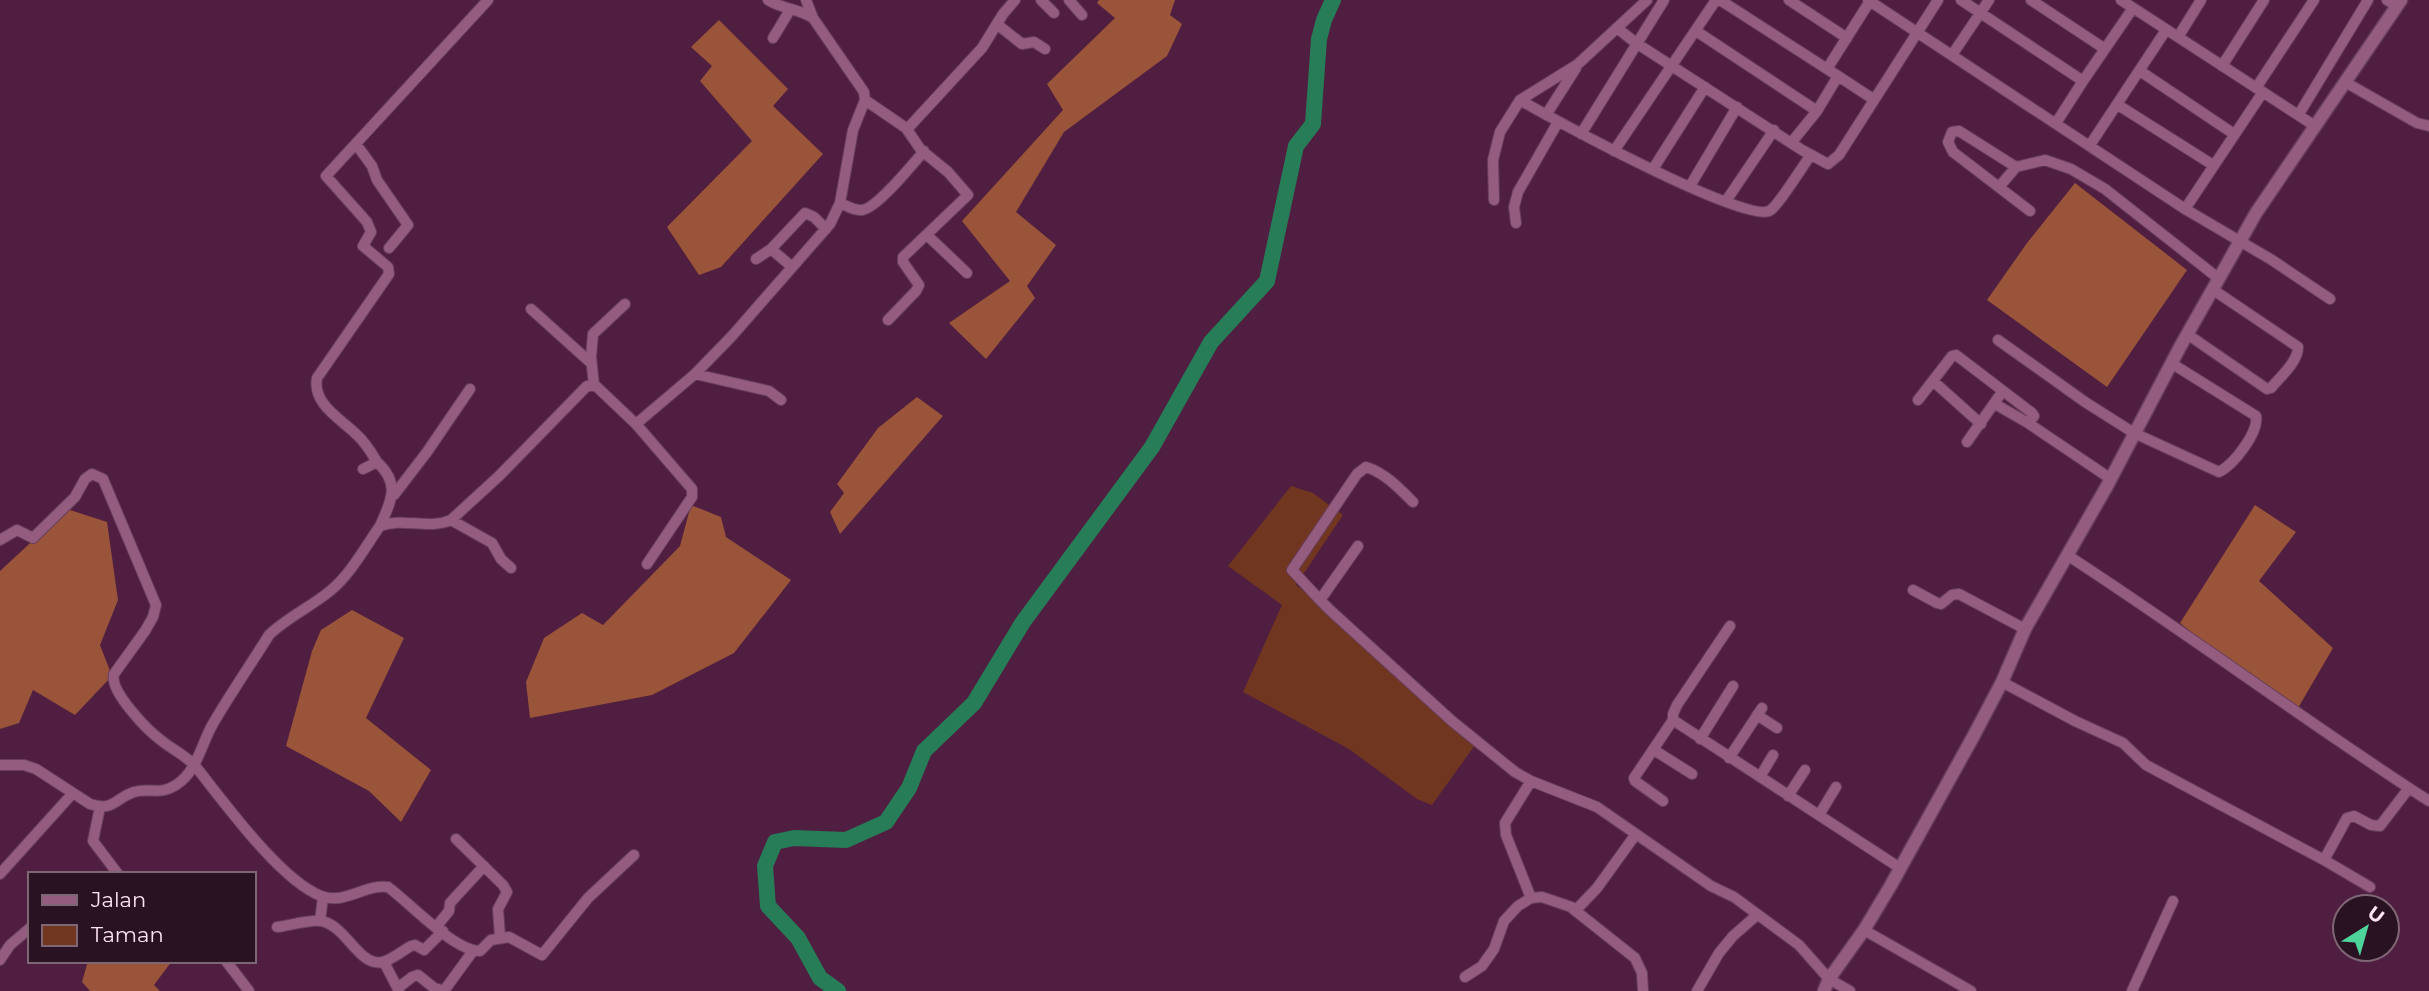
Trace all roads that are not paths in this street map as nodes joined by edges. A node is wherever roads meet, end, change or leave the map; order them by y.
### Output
1 (488, 0) edge
2 (768, 0) edge
3 (806, 0) edge
4 (1015, 0) edge
5 (1041, 0) edge
6 (1069, 0) edge
7 (1647, 0) edge
8 (1664, 0) edge
9 (1718, 0) edge
10 (1790, 0) edge
11 (1938, 0) edge
12 (1961, 0) edge
13 (1989, 0) edge
14 (2031, 0) edge
15 (2122, 0) edge
16 (2201, 0) edge
17 (2263, 0) edge
18 (2315, 0) edge
19 (2368, 0) edge
20 (1869, 1) edge
21 (2395, 2) edge
22 (1884, 4) edge
23 (2133, 8) junction
24 (790, 10) junction
25 (1054, 13) dead end
26 (1980, 13) junction
27 (1082, 15) dead end
28 (813, 18) junction
29 (998, 25) junction
30 (1617, 27) junction
31 (2166, 30) junction
32 (1696, 31) junction
33 (1917, 32) junction
34 (2178, 37) junction
35 (773, 38) dead end
36 (1847, 38) junction
37 (1636, 43) junction
38 (2105, 48) junction
39 (1045, 49) dead end
40 (1952, 55) junction
41 (1578, 64) junction
42 (1673, 66) junction
43 (2222, 66) junction
44 (1826, 69) junction
45 (2140, 71) junction
46 (1838, 76) junction
47 (2083, 81) junction
48 (2345, 82) junction
49 (1704, 86) junction
50 (2260, 90) junction
51 (1873, 99) junction
52 (865, 100) junction
53 (1520, 100) junction
54 (2118, 105) junction
55 (1737, 107) junction
56 (1817, 111) junction
57 (2299, 114) junction
58 (1546, 115) junction
59 (1558, 122) junction
60 (2056, 124) junction
61 (2315, 126) junction
62 (2429, 126) edge
63 (906, 128) junction
64 (1774, 130) junction
65 (1581, 134) junction
66 (2234, 134) junction
67 (1791, 143) junction
68 (356, 144) junction
69 (2090, 145) junction
70 (924, 151) junction
71 (1614, 151) junction
72 (1811, 155) junction
73 (2213, 165) junction
74 (2016, 167) junction
75 (1653, 169) junction
76 (1690, 186) junction
77 (1999, 187) junction
78 (1494, 200) dead end
79 (1726, 201) junction
80 (840, 203) junction
81 (2185, 209) junction
82 (2030, 211) dead end
83 (1517, 223) dead end
84 (826, 229) junction
85 (927, 234) junction
86 (2239, 242) junction
87 (389, 248) dead end
88 (771, 249) junction
89 (756, 259) dead end
90 (791, 267) junction
91 (967, 273) dead end
92 (2215, 284) junction
93 (2330, 299) dead end
94 (625, 304) dead end
95 (531, 309) dead end
96 (888, 320) dead end
97 (2187, 334) junction
98 (1998, 340) dead end
99 (591, 363) junction
100 (2171, 363) junction
101 (695, 374) junction
102 (1933, 381) junction
103 (594, 385) junction
104 (470, 389) dead end
105 (2003, 393) junction
106 (781, 400) dead end
107 (1918, 400) dead end
108 (1995, 404) junction
109 (2028, 423) junction
110 (636, 424) junction
111 (1981, 424) junction
112 (2134, 433) junction
113 (1967, 442) dead end
114 (377, 462) junction
115 (363, 469) dead end
116 (2111, 479) junction
117 (394, 495) junction
118 (1413, 502) dead end
119 (451, 520) junction
120 (380, 526) junction
121 (0, 540) edge
122 (1358, 546) dead end
123 (2067, 555) junction
124 (647, 564) dead end
125 (510, 568) dead end
126 (1913, 590) dead end
127 (1320, 600) junction
128 (1730, 626) dead end
129 (2025, 629) junction
130 (2002, 682) junction
131 (1733, 686) dead end
132 (1673, 720) junction
133 (1777, 728) dead end
134 (1700, 739) junction
135 (1654, 750) junction
136 (1773, 755) dead end
137 (1729, 758) junction
138 (0, 765) edge
139 (195, 765) junction
140 (1805, 770) dead end
141 (1692, 775) dead end
142 (1759, 777) junction
143 (1531, 781) junction
144 (1836, 787) dead end
145 (2409, 788) junction
146 (73, 793) junction
147 (1788, 796) junction
148 (1663, 801) dead end
149 (2429, 801) edge
150 (100, 807) junction
151 (1819, 815) junction
152 (1636, 834) junction
153 (456, 839) dead end
154 (634, 855) dead end
155 (2324, 860) junction
156 (484, 866) junction
157 (1900, 868) junction
158 (116, 872) edge
159 (0, 873) edge
160 (2370, 887) dead end
161 (323, 897) junction
162 (1531, 898) junction
163 (2173, 901) dead end
164 (1572, 908) junction
165 (1756, 915) junction
166 (320, 921) junction
167 (277, 927) dead end
168 (28, 929) edge
169 (440, 929) junction
170 (1864, 930) junction
171 (500, 937) junction
172 (473, 951) junction
173 (1, 954) edge
174 (384, 962) junction
175 (228, 963) edge
176 (1465, 977) dead end
177 (1827, 985) edge
178 (398, 990) edge
179 (249, 991) edge
180 (1643, 991) edge
181 (1697, 991) edge
182 (1850, 991) edge
183 (1971, 991) edge
184 (2132, 991) edge

1 - 68 street
2 - 24 street
3 - 28 street
4 - 29 street
5 - 25 street
6 - 27 street
7 - 30 street
8 - 37 street
9 - 32 street
9 - 44 street
10 - 36 street
11 - 33 street
12 - 26 street
13 - 26 street
14 - 38 street
15 - 23 street
16 - 34 street
17 - 43 street
18 - 50 street
19 - 57 street
20 - 22 street
20 - 36 street
21 - 48 street
22 - 33 street
23 - 31 street
23 - 38 street
24 - 28 street
24 - 35 street
26 - 40 street
26 - 47 street
28 - 52 street
29 - 39 street
29 - 63 street
30 - 37 street
30 - 41 street
31 - 34 street
31 - 45 street
32 - 42 street
32 - 56 street
33 - 40 street
33 - 51 street
34 - 43 street
36 - 44 street
37 - 42 street
37 - 65 street
38 - 47 street
40 - 60 street
41 - 53 street
41 - 58 street
42 - 49 street
42 - 71 street
43 - 50 street
44 - 46 street
45 - 54 street
45 - 66 street
46 - 51 street
46 - 56 street
47 - 60 street
48 - 61 street
48 - 62 street
49 - 55 street
49 - 75 street
50 - 57 street
50 - 66 street
51 - 72 street
52 - 63 street
52 - 80 street
53 - 58 street
53 - 78 street
54 - 69 street
54 - 73 street
55 - 64 street
55 - 76 street
56 - 67 street
57 - 61 street
58 - 59 street
59 - 65 street
59 - 83 street
60 - 69 street
61 - 86 street
63 - 70 street
64 - 67 street
64 - 79 street
65 - 71 street
66 - 73 street
67 - 72 street
68 - 87 street
68 - 114 street
69 - 81 street
70 - 80 street
70 - 85 street
71 - 75 street
72 - 79 street
73 - 81 street
74 - 77 street
74 - 77 street
74 - 92 street
75 - 76 street
76 - 79 street
77 - 82 street
80 - 84 street
81 - 86 street
84 - 88 street
84 - 90 street
85 - 91 street
85 - 96 street
86 - 92 street
86 - 93 street
88 - 89 street
88 - 90 street
90 - 101 street
92 - 97 street
92 - 97 street
94 - 99 street
95 - 99 street
97 - 100 street
98 - 112 street
99 - 103 street
100 - 112 street
100 - 112 street
101 - 106 street
101 - 110 street
102 - 105 street
102 - 107 street
102 - 111 street
103 - 110 street
103 - 119 street
104 - 117 street
105 - 108 street
105 - 109 street
108 - 109 street
108 - 111 street
109 - 116 street
110 - 124 street
111 - 113 street
112 - 116 street
114 - 115 street
114 - 117 street
116 - 123 street
117 - 120 street
118 - 127 street
119 - 120 street
119 - 125 street
120 - 139 street
121 - 139 street
122 - 127 street
123 - 129 street
123 - 145 street
126 - 129 street
127 - 143 street
128 - 132 street
129 - 130 street
130 - 155 street
130 - 157 street
131 - 134 street
132 - 134 street
132 - 135 street
133 - 137 street
134 - 137 street
135 - 141 street
135 - 148 street
136 - 142 street
137 - 142 street
138 - 146 street
139 - 150 street
139 - 161 street
140 - 147 street
142 - 147 street
143 - 152 street
143 - 162 street
144 - 151 street
145 - 149 street
145 - 155 street
146 - 150 street
146 - 159 street
147 - 151 street
150 - 158 street
151 - 157 street
152 - 164 street
152 - 165 street
153 - 156 street
154 - 171 street
155 - 160 street
156 - 169 street
156 - 171 street
157 - 170 street
161 - 166 street
161 - 169 street
162 - 164 street
162 - 176 street
163 - 184 street
164 - 180 street
165 - 177 street
165 - 181 street
166 - 167 street
166 - 174 street
168 - 173 street
169 - 172 street
169 - 174 street
170 - 177 street
170 - 183 street
171 - 172 street
172 - 178 street
174 - 178 street
175 - 179 street
177 - 182 street

